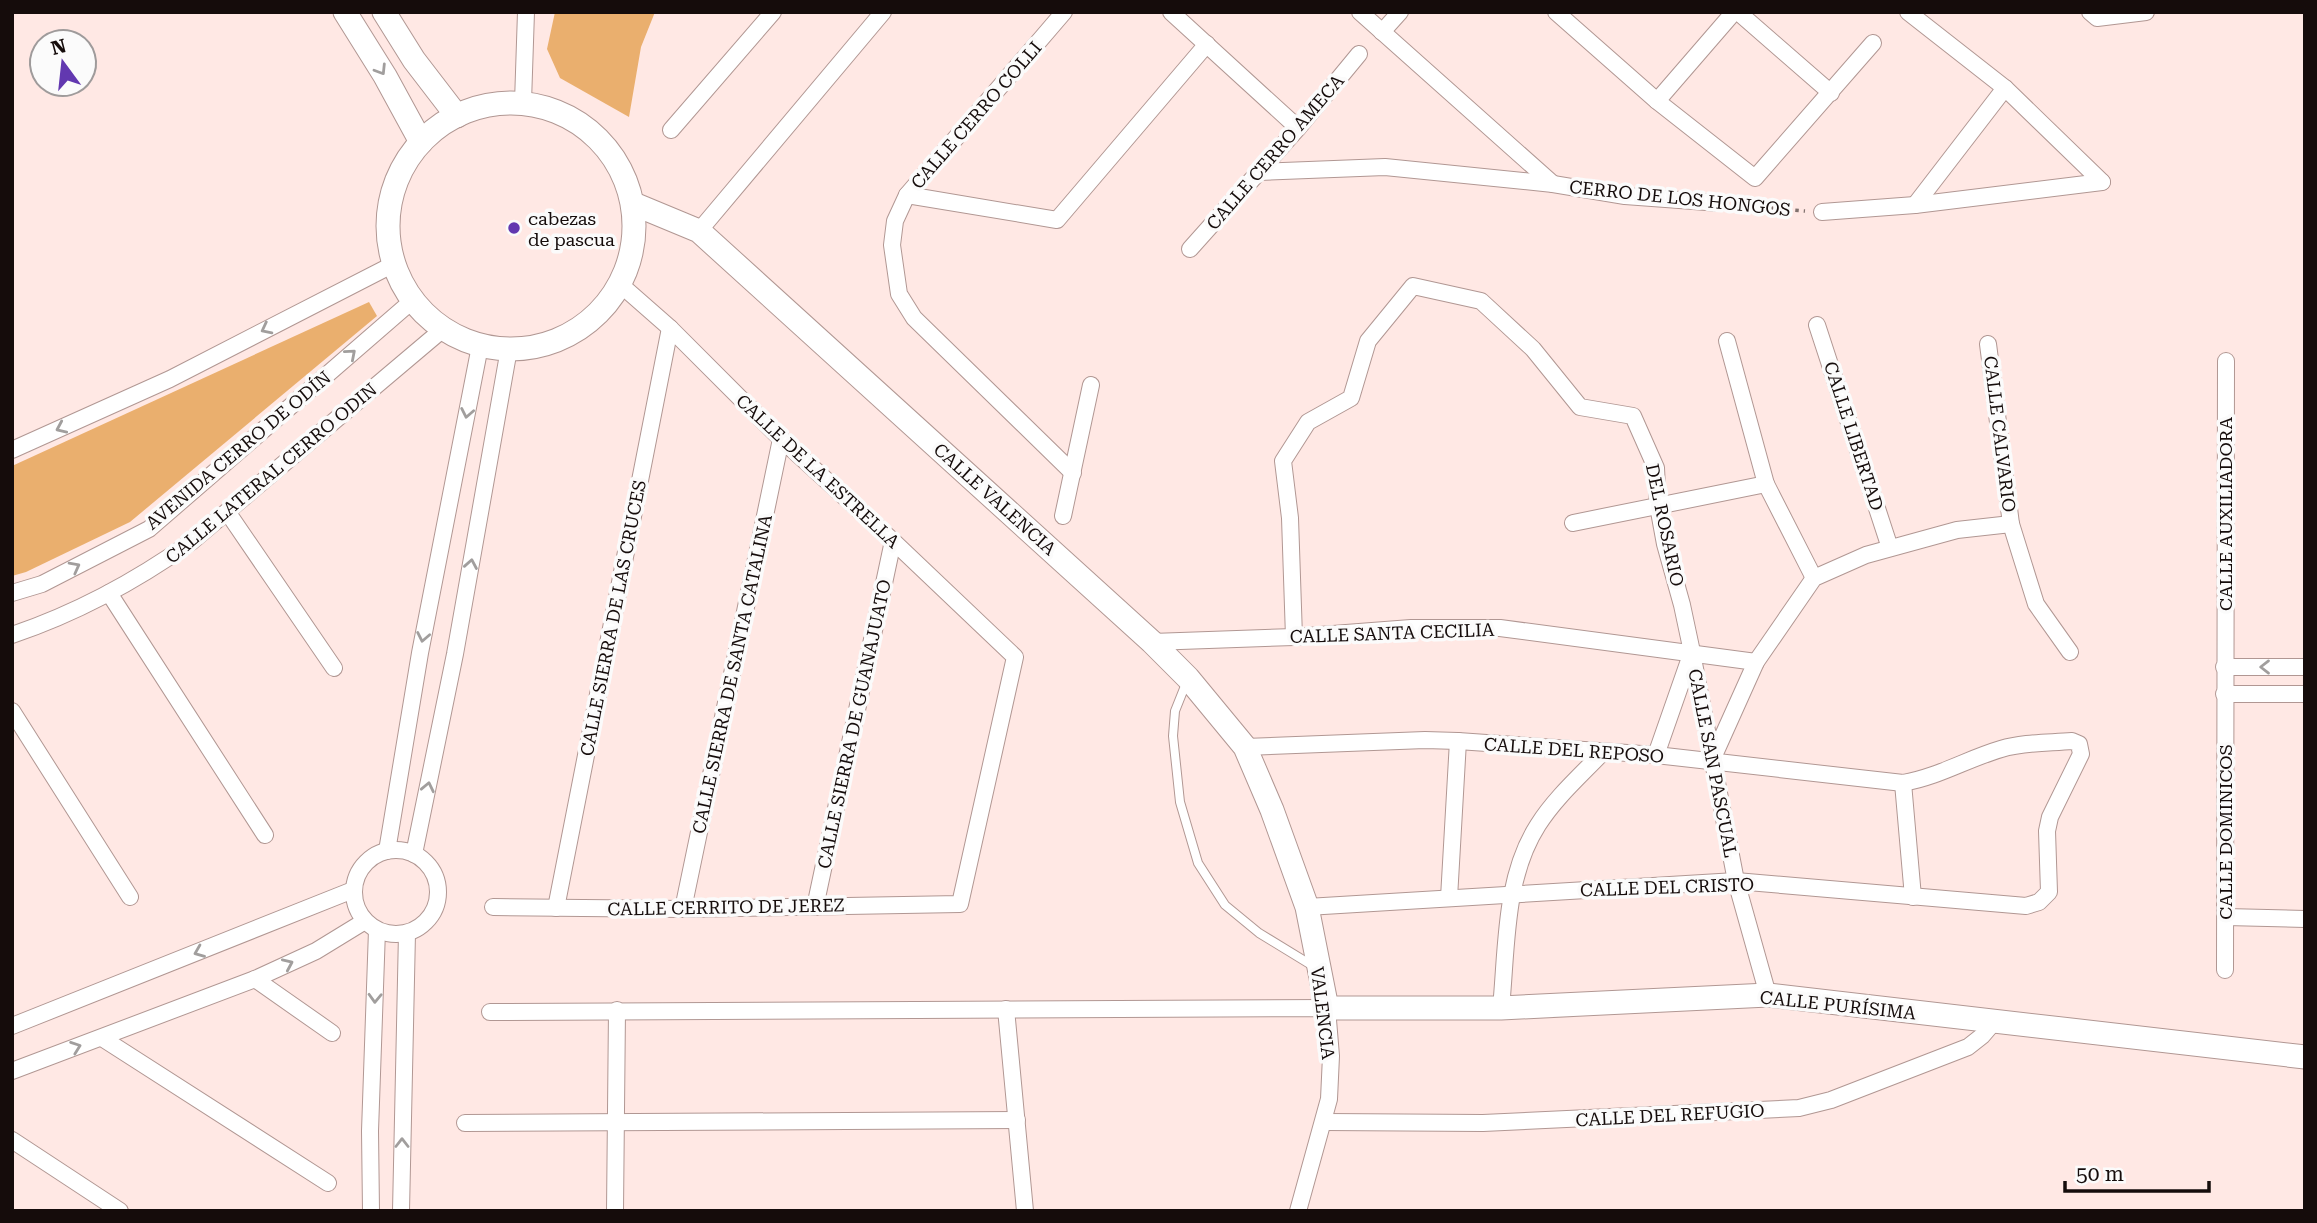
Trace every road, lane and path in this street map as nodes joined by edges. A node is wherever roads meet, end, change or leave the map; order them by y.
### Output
1 (345, 12) edge
2 (384, 12) edge
3 (527, 12) edge
4 (773, 12) edge
5 (883, 12) edge
6 (1064, 12) edge
7 (1171, 12) edge
8 (1360, 12) edge
9 (1400, 12) edge
10 (1556, 12) edge
11 (1736, 12) edge
12 (1908, 12) edge
13 (2090, 12) edge
14 (2146, 12) edge
15 (1382, 32) junction
16 (1873, 43) dead end
17 (1207, 44) junction
18 (1359, 54) dead end
19 (2005, 88) junction
20 (1831, 93) junction
21 (1657, 101) junction
22 (523, 103) junction
23 (457, 116) junction
24 (1298, 128) junction
25 (671, 130) dead end
26 (421, 142) junction
27 (1259, 173) junction
28 (1553, 184) junction
29 (907, 195) junction
30 (634, 204) junction
31 (1720, 204) joint
32 (1915, 205) junction
33 (1822, 212) joint
34 (699, 231) junction
35 (1190, 249) dead end
36 (393, 265) junction
37 (621, 285) junction
38 (412, 302) junction
39 (1817, 325) dead end
40 (670, 328) junction
41 (442, 330) junction
42 (1727, 341) dead end
43 (1988, 344) dead end
44 (480, 346) junction
45 (509, 349) junction
46 (2226, 360) dead end
47 (1091, 385) dead end
48 (781, 439) junction
49 (12, 450) edge
50 (1073, 473) junction
51 (1766, 484) junction
52 (1658, 506) junction
53 (228, 513) junction
54 (1063, 516) dead end
55 (1573, 523) dead end
56 (2011, 524) junction
57 (893, 541) junction
58 (1890, 548) junction
59 (1814, 578) junction
60 (12, 593) edge
61 (109, 593) junction
62 (12, 635) edge
63 (1294, 637) junction
64 (1152, 642) junction
65 (1692, 652) junction
66 (2070, 652) dead end
67 (1756, 662) junction
68 (2224, 667) junction
69 (2305, 667) edge
70 (334, 668) dead end
71 (1188, 678) junction
72 (2224, 694) junction
73 (2305, 694) edge
74 (12, 711) edge
75 (1458, 741) junction
76 (1245, 747) junction
77 (1602, 753) junction
78 (1656, 755) junction
79 (1712, 760) junction
80 (1903, 783) junction
81 (265, 835) dead end
82 (387, 851) junction
83 (414, 854) junction
84 (1290, 856) joint
85 (1736, 881) junction
86 (353, 890) junction
87 (1511, 894) junction
88 (130, 897) dead end
89 (1913, 897) junction
90 (1449, 898) junction
91 (960, 904) joint
92 (493, 907) dead end
93 (815, 907) junction
94 (1307, 907) junction
95 (556, 908) junction
96 (683, 909) junction
97 (2226, 917) junction
98 (2305, 919) edge
99 (371, 925) junction
100 (407, 933) junction
101 (1318, 969) junction
102 (2225, 970) dead end
103 (254, 979) junction
104 (1768, 995) junction
105 (1327, 1008) junction
106 (1501, 1008) junction
107 (1006, 1009) junction
108 (617, 1010) junction
109 (490, 1012) dead end
110 (1994, 1022) junction
111 (12, 1026) edge
112 (332, 1033) dead end
113 (102, 1038) junction
114 (2305, 1057) edge
115 (12, 1071) edge
116 (1017, 1120) junction
117 (1325, 1122) junction
118 (465, 1123) dead end
119 (615, 1123) junction
120 (12, 1140) edge
121 (328, 1183) dead end
122 (120, 1211) edge
123 (371, 1211) edge
124 (401, 1211) edge
125 (615, 1211) edge
126 (1025, 1211) edge
127 (1298, 1211) edge

1 -> 26 street
2 - 23 street
3 - 22 street
4 - 25 street
5 - 34 street
6 - 29 street, CALLE CERRO COLLI
7 - 17 street
8 - 15 street
9 - 15 street
10 - 21 street
11 - 20 street
11 - 21 street
12 - 19 street
13 - 14 street
15 - 28 street
16 - 20 street
17 - 24 street
17 - 29 street
18 - 24 street, CALLE CERRO AMECA
19 - 32 street
19 - 32 street
20 - 21 street
22 - 23 street
22 - 30 street
23 - 26 street
24 - 27 street, CALLE CERRO AMECA
26 - 36 street
27 - 28 street, CERRO DE LOS HONGOS
27 - 35 street, CALLE CERRO AMECA
28 - 31 street, CERRO DE LOS HONGOS
29 - 50 street, CALLE CERRO COLLI
30 - 34 street, CALLE VALENCIA
30 - 37 street
31 - 33 path, CERRO DE LOS HONGOS
32 - 33 street
34 - 64 street, CALLE VALENCIA
36 - 38 street
36 -> 49 street
37 - 40 street, CALLE DE LA ESTRELLA
37 - 45 street
38 - 41 street
60 -> 38 street, AVENIDA CERRO DE ODÍN
39 - 58 street, CALLE LIBERTAD
40 - 48 street, CALLE DE LA ESTRELLA
40 - 95 street, CALLE SIERRA DE LAS CRUCES
41 - 44 street
41 - 53 street, CALLE LATERAL CERRO ODIN
42 - 51 street
43 - 56 street, CALLE CALVARIO
44 - 45 street
44 -> 82 street
83 -> 45 street
46 - 68 street, CALLE AUXILIADORA
47 - 50 street
48 - 57 street, CALLE DE LA ESTRELLA
48 - 96 street, CALLE SIERRA DE SANTA CATALINA
50 - 54 street
51 - 52 street
51 - 59 street
52 - 55 street
52 - 63 street, DEL ROSARIO
52 - 65 street, DEL ROSARIO
53 - 61 street, CALLE LATERAL CERRO ODIN
53 - 70 street
56 - 58 street, CALLE CALVARIO
56 - 66 street, CALLE CALVARIO
57 - 91 street, CALLE DE LA ESTRELLA
57 - 93 street, CALLE SIERRA DE GUANAJUATO
58 - 59 street, CALLE CALVARIO
59 - 67 street
61 - 62 street, CALLE LATERAL CERRO ODIN
61 - 81 street
63 - 64 street, CALLE SANTA CECILIA
63 - 65 street, CALLE SANTA CECILIA
64 - 71 street, CALLE VALENCIA
65 - 67 street, CALLE SANTA CECILIA
65 - 78 street
65 - 79 street, CALLE SAN PASCUAL
67 - 79 street
69 -> 68 street
68 - 72 street, CALLE AUXILIADORA
71 - 76 street, CALLE VALENCIA
71 - 101 lane
72 - 73 street
72 - 97 street, CALLE DOMINICOS
74 - 88 street
75 - 76 street, CALLE DEL REPOSO
75 - 77 street, CALLE DEL REPOSO
75 - 90 street
76 - 84 street, CALLE VALENCIA
77 - 78 street, CALLE DEL REPOSO
77 - 87 street
78 - 79 street, CALLE DEL REPOSO
79 - 80 street, CALLE DEL REPOSO
79 - 85 street, CALLE SAN PASCUAL
80 - 89 street
80 - 89 street, CALLE DEL CRISTO
82 - 83 street
82 - 86 street
83 - 100 street
84 - 94 street, VALENCIA
85 - 87 street, CALLE DEL CRISTO
85 - 89 street, CALLE DEL CRISTO
85 - 104 street, CALLE SAN PASCUAL
86 - 99 street
86 -> 111 street
87 - 90 street, CALLE DEL CRISTO
87 - 106 street
90 - 94 street, CALLE DEL CRISTO
91 - 93 street, CALLE CERRITO DE JEREZ
92 - 95 street, CALLE CERRITO DE JEREZ
93 - 96 street, CALLE CERRITO DE JEREZ
94 - 101 street, VALENCIA
95 - 96 street, CALLE CERRITO DE JEREZ
97 - 98 street
97 - 102 street, CALLE DOMINICOS
99 - 100 street
103 -> 99 street
99 -> 123 street
124 -> 100 street
101 - 105 street, VALENCIA
103 - 112 street
103 - 113 street
104 - 106 street, CALLE PURÍSIMA
104 - 110 street, CALLE PURÍSIMA
105 - 106 street, CALLE PURÍSIMA
105 - 107 street
105 - 117 street, VALENCIA
107 - 108 street
107 - 116 street
108 - 109 street
108 - 119 street
110 - 114 street, CALLE PURÍSIMA
110 - 117 street, CALLE DEL REFUGIO
115 -> 113 street
113 - 121 street
116 - 119 street
116 - 126 street
117 - 127 street, VALENCIA
118 - 119 street
119 - 125 street
120 - 122 street

